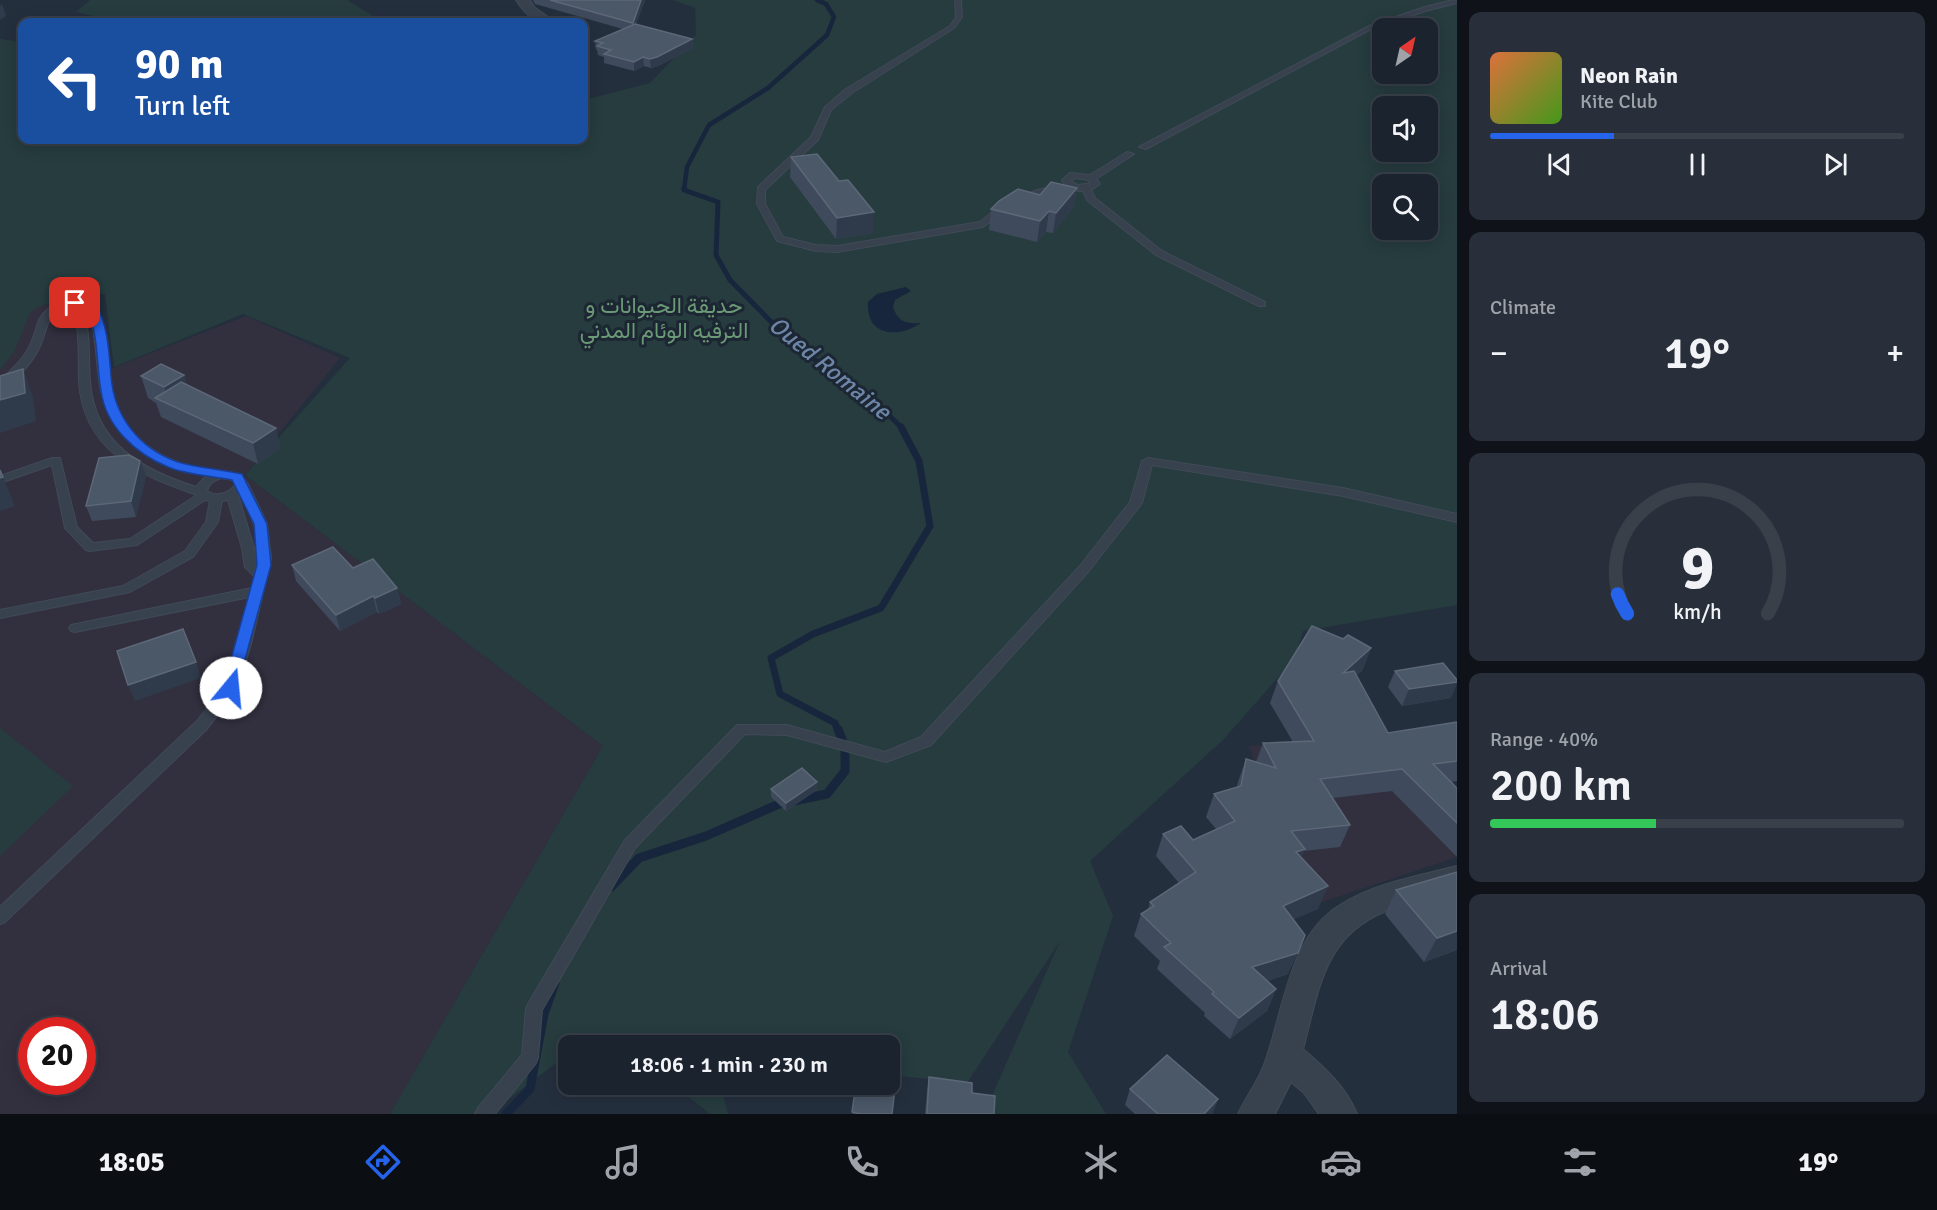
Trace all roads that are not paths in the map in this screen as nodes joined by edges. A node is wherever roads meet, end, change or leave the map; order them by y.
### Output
1 (523, 0) edge
2 (958, 0) edge
3 (1457, 1) edge
4 (542, 18) edge
5 (1143, 147) dead end
6 (1130, 154) dead end
7 (1091, 178) junction
8 (1072, 186) junction
9 (1086, 189) junction
10 (75, 303) junction
11 (1262, 304) dead end
12 (0, 385) edge
13 (228, 475) junction
14 (0, 480) edge
15 (242, 484) junction
16 (202, 494) junction
17 (232, 494) junction
18 (217, 497) junction
19 (1457, 518) edge
20 (260, 576) junction
21 (256, 591) junction
22 (0, 614) edge
23 (75, 628) dead end
24 (1457, 878) edge
25 (0, 917) edge
26 (1284, 1054) junction
27 (484, 1114) edge
28 (1255, 1114) edge
29 (1340, 1114) edge

1 - 4 street
2 - 8 lane
3 - 5 lane
6 - 7 lane
7 - 8 lane
7 - 9 lane
8 - 9 lane
9 - 11 lane
10 - 12 lane
10 - 13 lane
10 - 16 lane
13 - 15 lane
13 - 16 lane
14 - 16 lane
15 - 17 lane
15 - 20 lane
16 - 18 lane
17 - 18 lane
17 - 20 lane
18 - 22 lane
19 - 27 lane
20 - 21 lane
21 - 23 lane
21 - 25 lane
24 - 26 street
26 - 28 street
26 - 29 street

